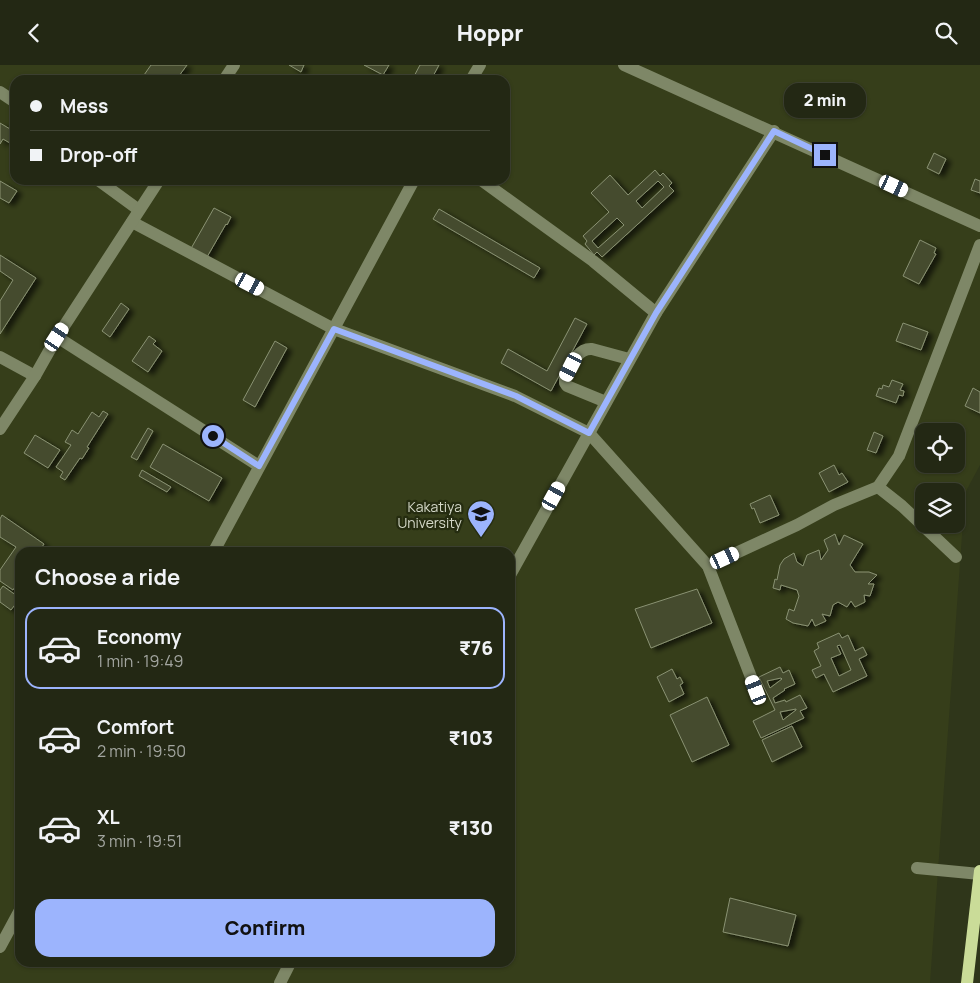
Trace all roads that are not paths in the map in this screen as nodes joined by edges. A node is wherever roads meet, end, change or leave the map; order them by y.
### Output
1 (624, 65) edge
2 (774, 131) junction
3 (105, 185) edge
4 (156, 185) edge
5 (411, 185) edge
6 (487, 185) edge
7 (139, 210) junction
8 (132, 222) junction
9 (980, 226) edge
10 (980, 245) edge
11 (656, 313) junction
12 (334, 329) junction
13 (57, 337) junction
14 (0, 357) edge
15 (629, 359) junction
16 (35, 376) junction
17 (606, 402) junction
18 (0, 429) edge
19 (589, 433) junction
20 (259, 466) junction
21 (878, 487) junction
22 (216, 547) edge
23 (956, 557) dead end
24 (515, 566) edge
25 (708, 566) junction
26 (756, 690) dead end
27 (917, 867) dead end
28 (980, 873) edge
29 (15, 919) edge
30 (0, 947) edge
31 (288, 967) edge
32 (280, 983) edge
33 (967, 983) edge

1 - 2 street
2 - 9 street
2 - 11 street
3 - 7 street
4 - 7 street
5 - 12 street
6 - 11 street
7 - 8 street
8 - 12 street
8 - 13 street
10 - 21 street
11 - 15 street
12 - 19 street
12 - 20 street
13 - 16 street
13 - 20 street
14 - 16 street
15 - 17 street
15 - 17 street
16 - 18 street
17 - 19 street
19 - 24 street
19 - 25 street
20 - 22 street
21 - 23 street
21 - 25 street
25 - 26 street
27 - 28 street
28 - 33 main road
29 - 30 street
31 - 32 street

